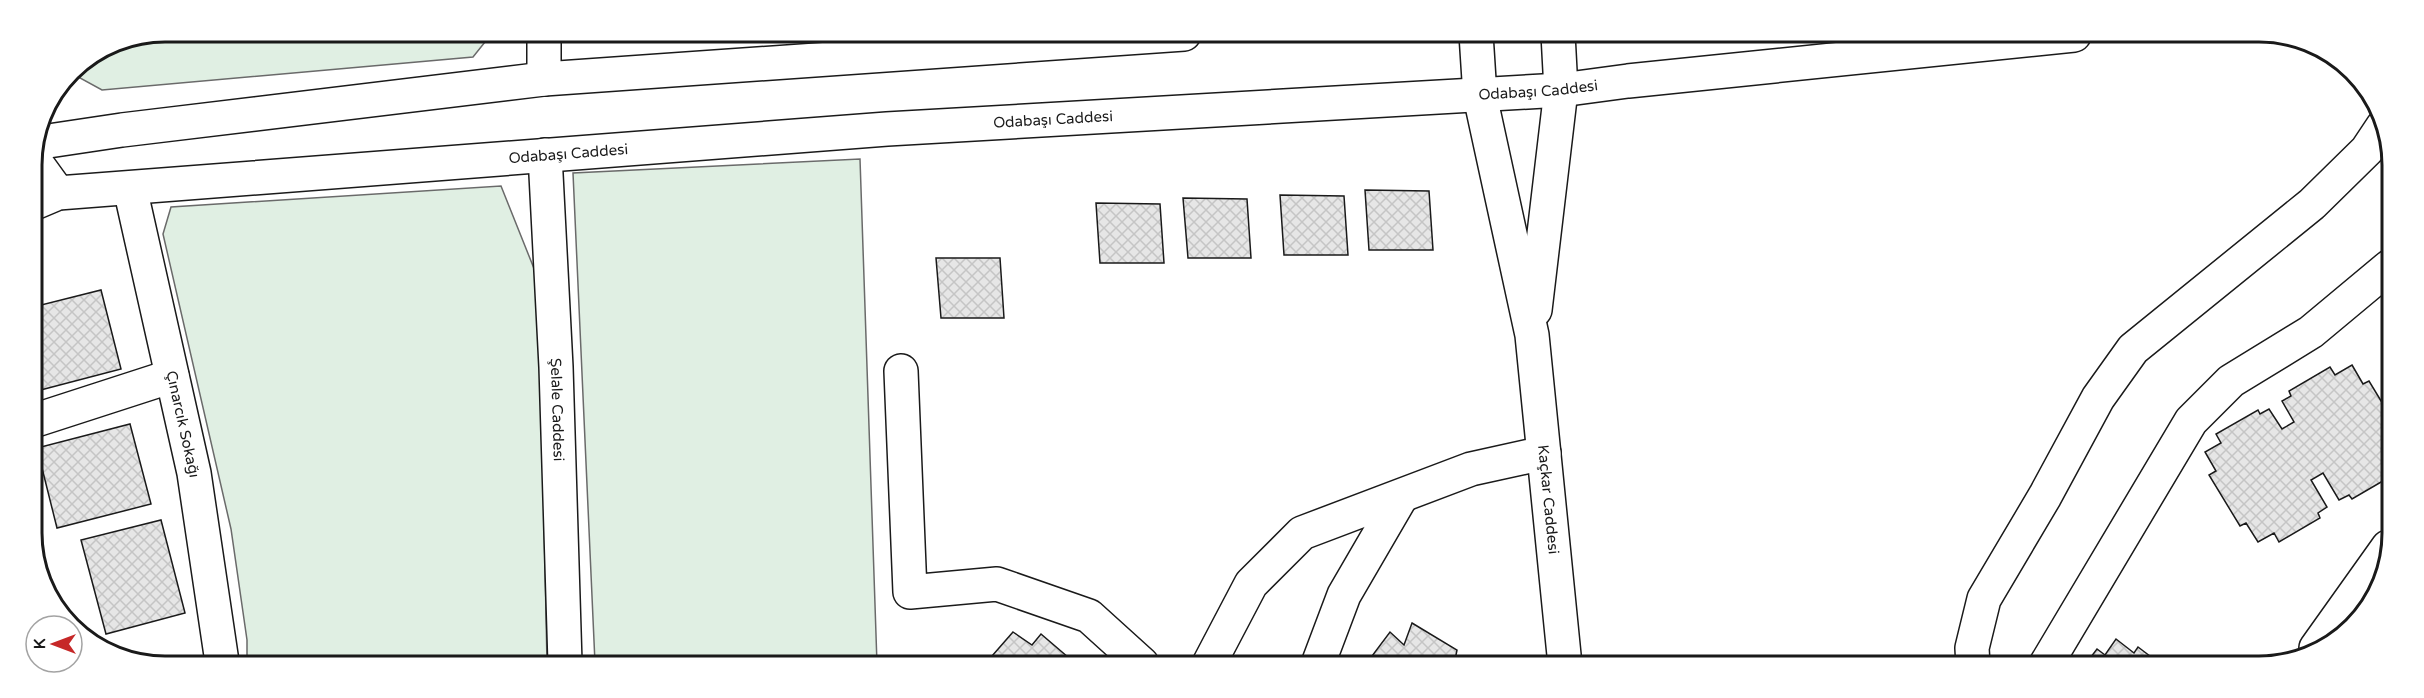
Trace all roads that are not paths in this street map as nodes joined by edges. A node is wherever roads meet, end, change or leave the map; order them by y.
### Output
1 (544, 42) edge
2 (1070, 42) edge
3 (1477, 42) edge
4 (1559, 42) edge
5 (2015, 42) edge
6 (544, 79) junction
7 (1562, 90) junction
8 (1480, 96) junction
9 (2378, 135) edge
10 (44, 142) edge
11 (545, 155) junction
12 (130, 188) junction
13 (45, 199) edge
14 (2382, 273) edge
15 (1532, 335) junction
16 (901, 371) dead end
17 (172, 376) junction
18 (42, 418) edge
19 (1544, 453) junction
20 (1401, 497) junction
21 (2379, 561) edge
22 (2323, 639) edge
23 (221, 656) edge
24 (565, 656) edge
25 (1133, 656) edge
26 (1213, 656) edge
27 (1321, 656) edge
28 (1563, 656) edge
29 (1972, 656) edge
30 (2051, 656) edge

1 - 6 street
2 - 6 street
3 - 8 street, Kaçkar Caddesi
4 - 7 street, Kaçkar Caddesi
5 - 7 street, Odabaşı Caddesi
6 - 10 street
7 - 8 street, Odabaşı Caddesi
7 - 15 street, Kaçkar Caddesi
8 - 11 street, Odabaşı Caddesi
8 - 15 street, Kaçkar Caddesi
9 - 29 street
11 - 12 street, Odabaşı Caddesi
11 - 24 street, Şelale Caddesi
12 - 13 street, Odabaşı Caddesi
12 - 17 street, Çınarcık Sokağı
14 - 30 street
15 - 19 street, Kaçkar Caddesi
16 - 25 street
17 - 18 street
17 - 23 street, Çınarcık Sokağı
19 - 20 street
19 - 28 street, Kaçkar Caddesi
20 - 26 street
20 - 27 street
21 - 22 street

